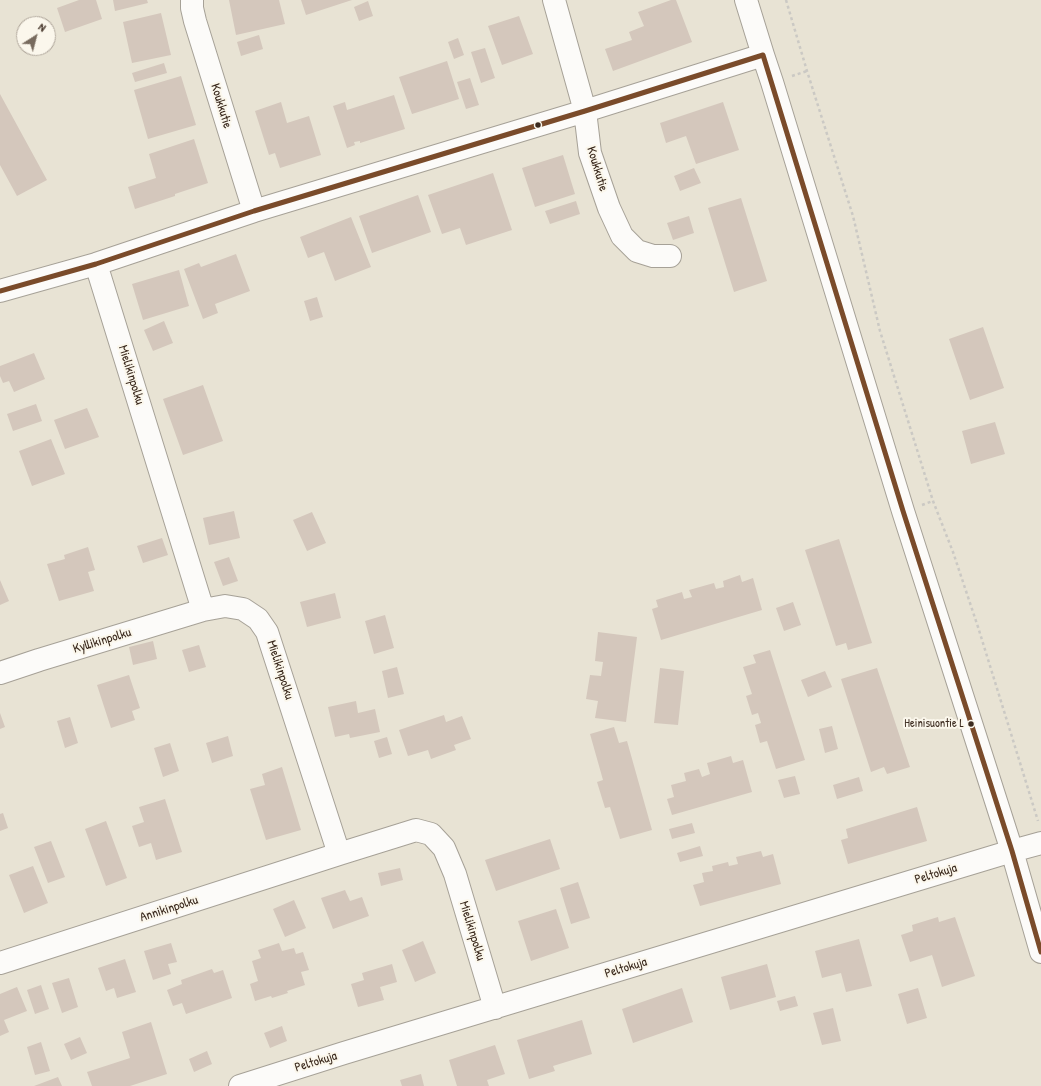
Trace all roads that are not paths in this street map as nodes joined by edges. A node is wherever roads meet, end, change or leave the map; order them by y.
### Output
1 (192, 0) edge
2 (554, 0) edge
3 (746, 0) edge
4 (763, 55) junction
5 (585, 111) junction
6 (254, 211) junction
7 (670, 256) dead end
8 (96, 264) junction
9 (0, 291) edge
10 (204, 610) junction
11 (0, 673) edge
12 (1040, 834) edge
13 (1012, 851) junction
14 (339, 854) junction
15 (1041, 952) edge
16 (0, 963) edge
17 (495, 1008) junction
18 (240, 1086) edge

1 - 6 street, Koukkutie
2 - 5 street, Koukkutie
3 - 4 street
4 - 5 street
4 - 13 street
5 - 6 street
5 - 7 street, Koukkutie
6 - 8 street
8 - 9 street
8 - 10 street, Mielikinpolku
10 - 11 street, Kyllikinpolku
10 - 14 street, Mielikinpolku
12 - 13 street, Peltokuja
13 - 15 street
13 - 17 street, Peltokuja
14 - 16 street, Annikinpolku
14 - 17 street, Mielikinpolku
17 - 18 street, Peltokuja

